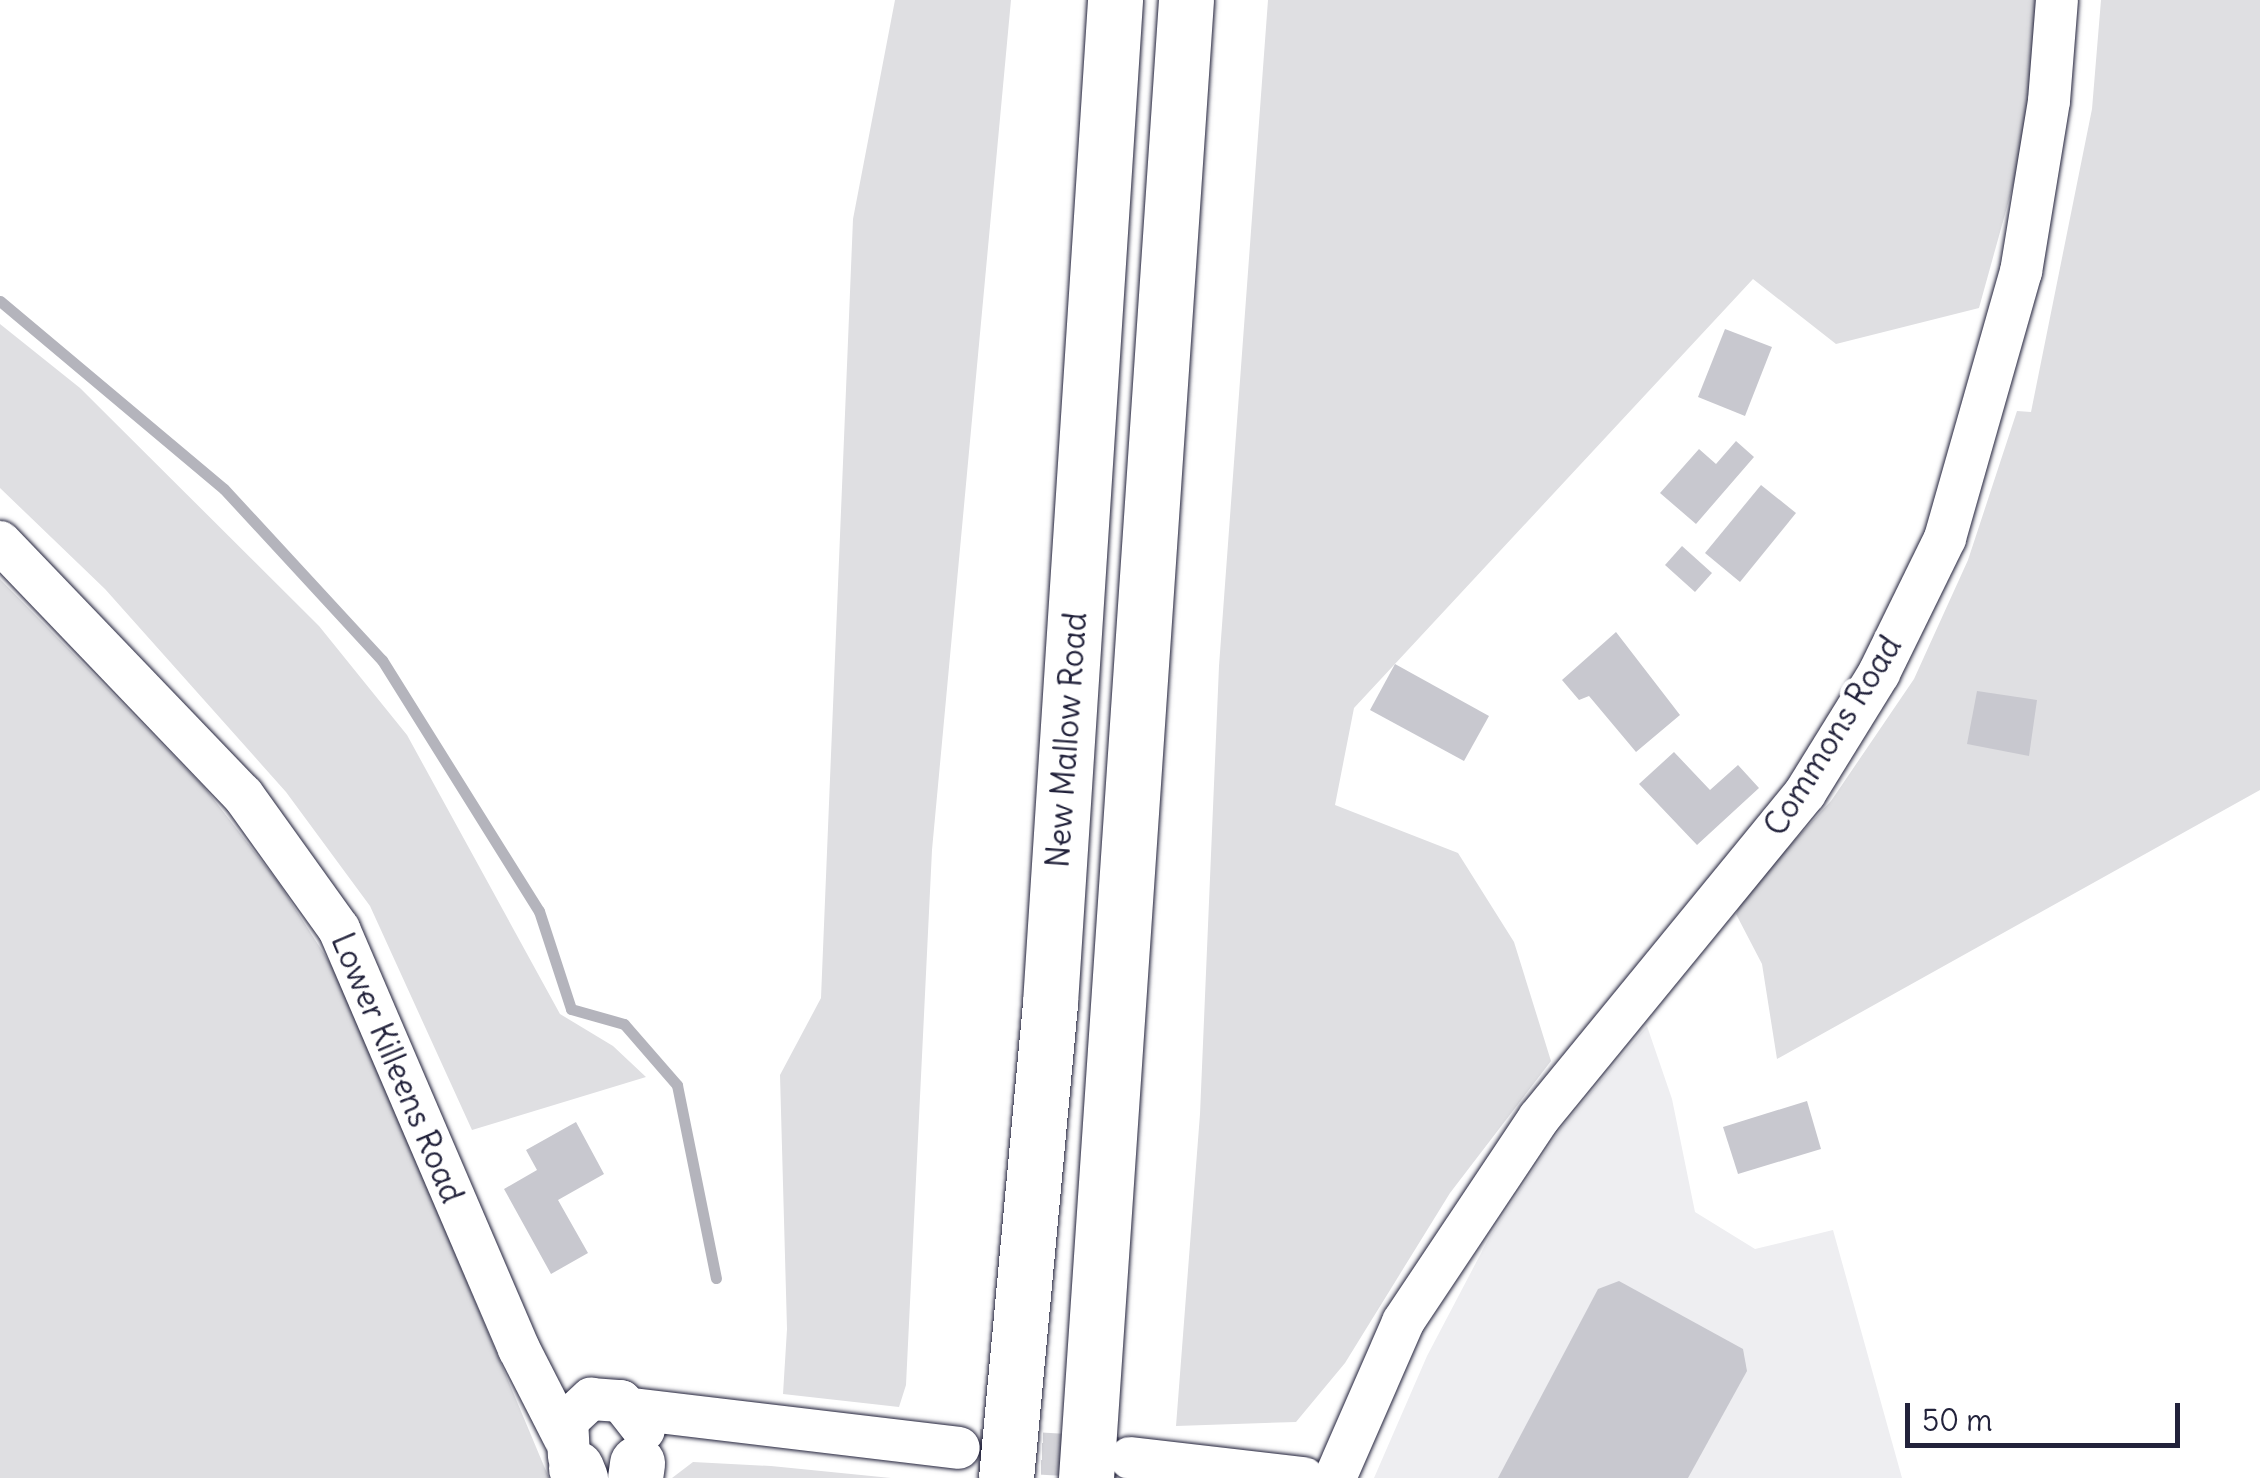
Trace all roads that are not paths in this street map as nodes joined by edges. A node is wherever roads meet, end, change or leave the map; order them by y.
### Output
1 (1115, 0) edge
2 (1186, 0) edge
3 (2057, 0) edge
4 (0, 542) edge
5 (1026, 1270) junction
6 (519, 1349) junction
7 (591, 1400) junction
8 (633, 1409) junction
9 (709, 1422) junction
10 (971, 1463) edge
11 (606, 1466) edge
12 (1108, 1468) edge
13 (1006, 1478) edge
14 (1304, 1478) edge
15 (1335, 1478) edge

1 - 5 highway, New Mallow Road
2 - 12 highway, New Mallow Road
3 - 15 street, Commons Road
4 - 6 street, Lower Killeens Road
5 - 10 highway
5 - 13 highway, New Mallow Road
6 - 7 street
6 - 11 street, Lower Killeens Road
7 - 8 street
7 - 11 street
8 - 9 street
8 - 11 street
9 - 10 street
9 - 11 street
12 - 14 street

